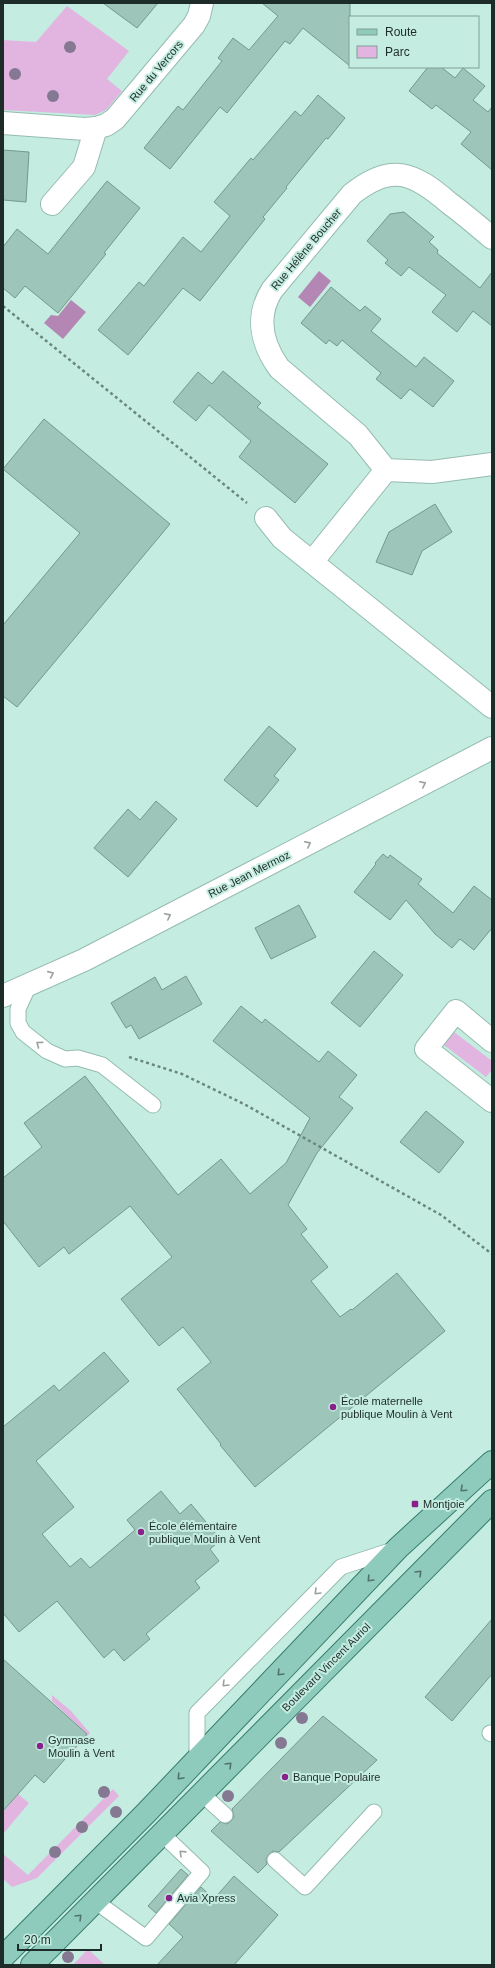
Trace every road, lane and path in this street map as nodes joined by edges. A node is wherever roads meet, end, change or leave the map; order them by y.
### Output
1 (202, 3) edge
2 (3, 123) edge
3 (96, 128) junction
4 (52, 204) dead end
5 (492, 238) edge
6 (3, 306) edge
7 (492, 464) edge
8 (386, 470) junction
9 (266, 518) joint
10 (312, 562) junction
11 (492, 707) edge
12 (492, 748) edge
13 (28, 985) junction
14 (3, 996) edge
15 (492, 1041) edge
16 (124, 1055) dead end
17 (492, 1100) edge
18 (153, 1105) dead end
19 (492, 1254) edge
20 (492, 1462) edge
21 (492, 1501) edge
22 (398, 1548) junction
23 (197, 1759) junction
24 (201, 1793) junction
25 (374, 1812) dead end
26 (225, 1815) dead end
27 (162, 1833) junction
28 (274, 1860) dead end
29 (95, 1902) junction
30 (3, 1957) edge
31 (32, 1965) edge

1 - 3 street, Rue du Vercors
2 - 3 street, Rue du Vercors
3 - 4 street
5 - 8 street, Rue Hélène Boucher
6 - 9 path
7 - 8 street
8 - 10 street
9 - 10 street
10 - 11 street
13 -> 12 street, Rue Jean Mermoz
13 - 14 street, Rue Jean Mermoz
18 -> 13 lane
15 - 17 street
16 - 19 path
20 -> 22 main road
24 -> 21 main road, Boulevard Vincent Auriol
22 -> 23 main road
22 -> 23 lane
23 -> 30 main road
24 - 26 lane
24 - 27 main road, Boulevard Vincent Auriol
25 - 28 lane
27 - 29 main road, Boulevard Vincent Auriol
29 -> 27 lane
31 -> 29 main road, Boulevard Vincent Auriol

